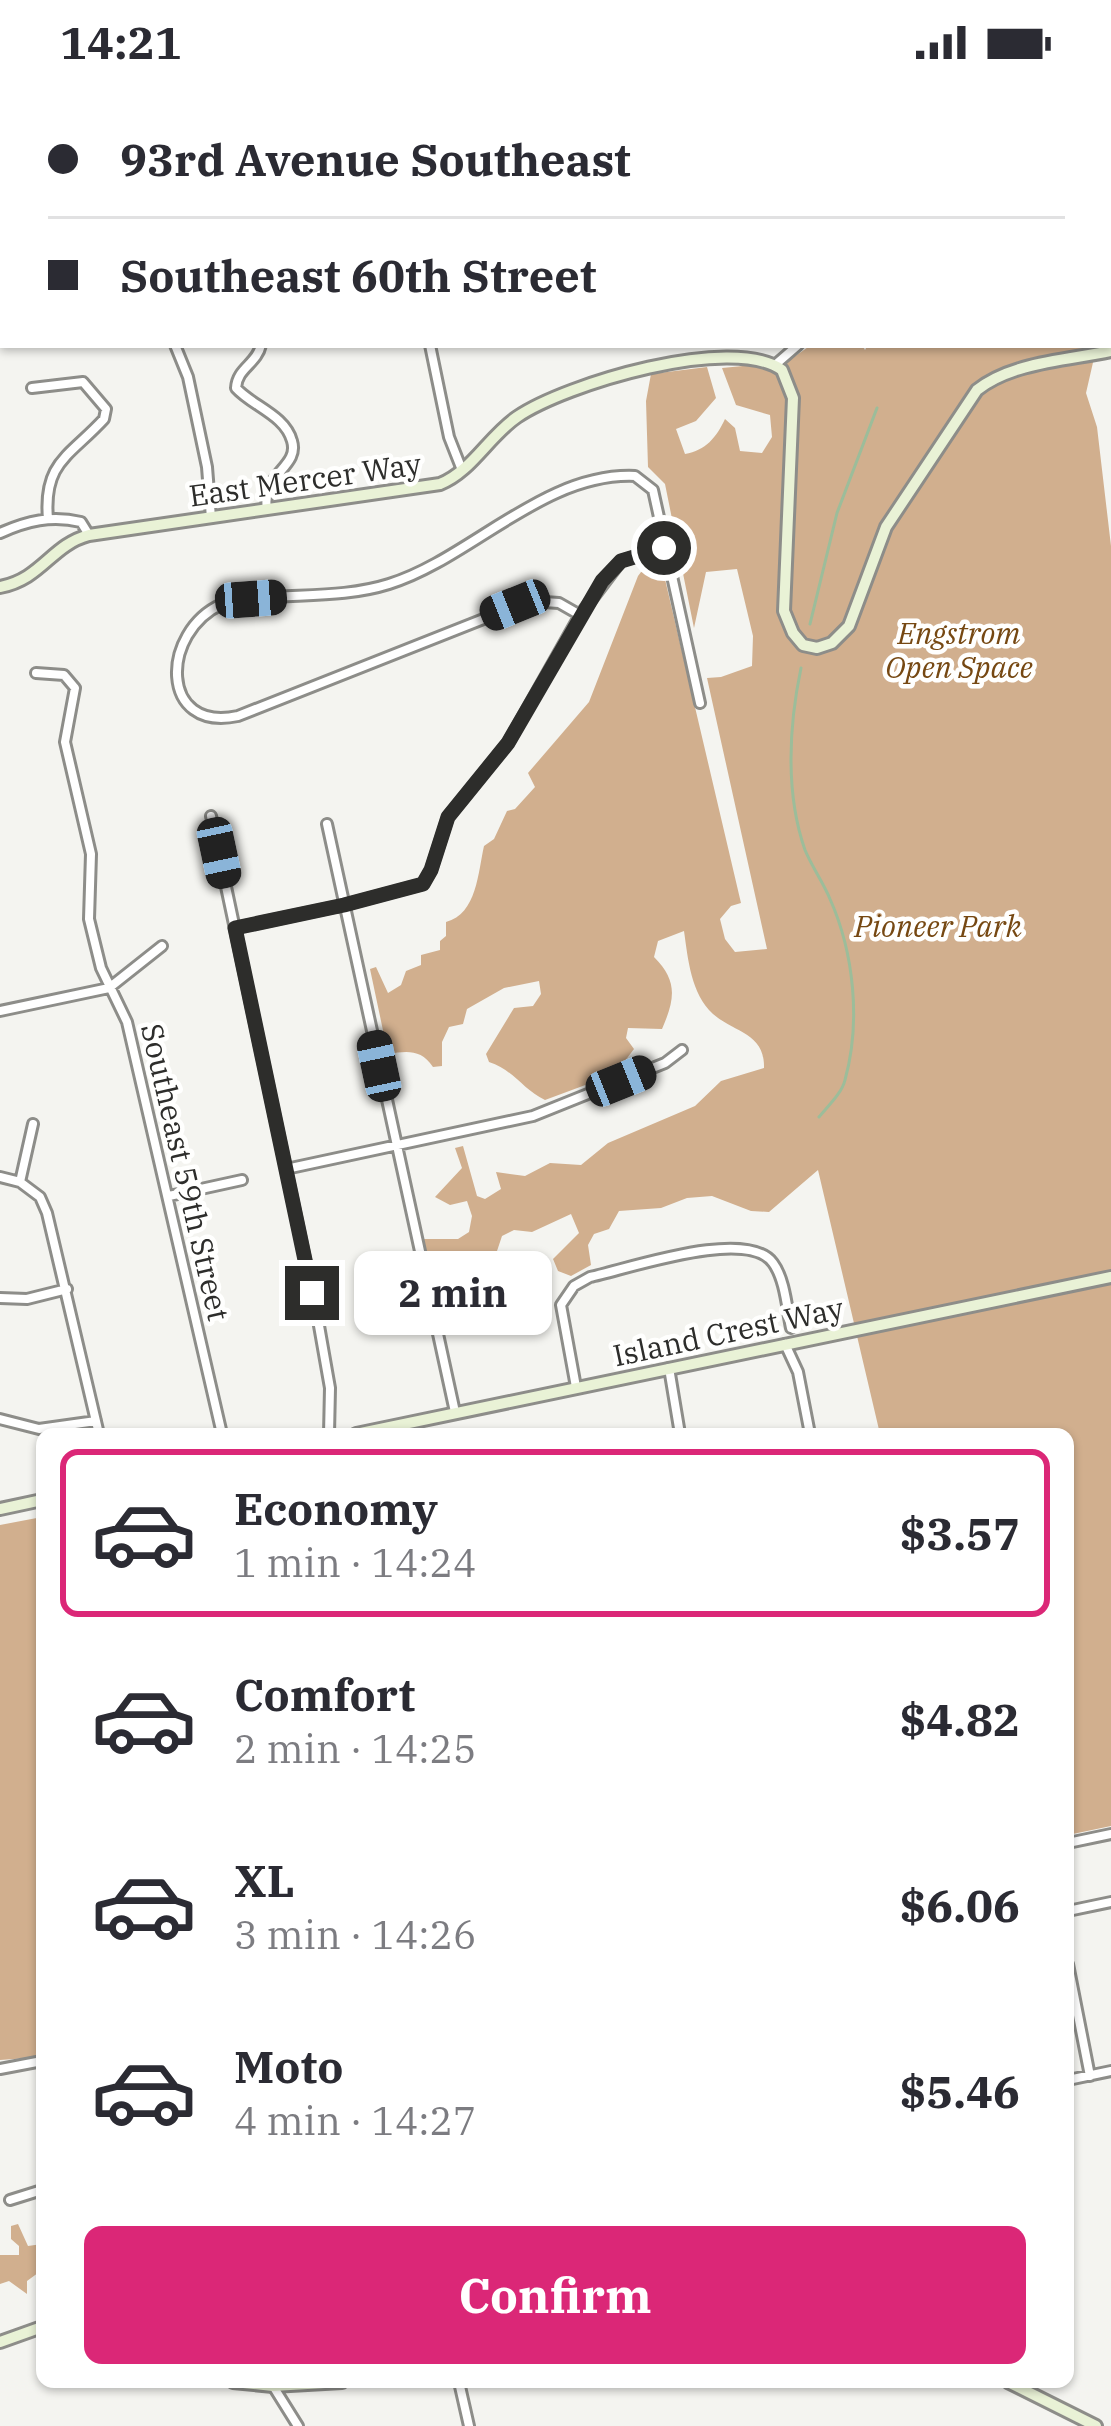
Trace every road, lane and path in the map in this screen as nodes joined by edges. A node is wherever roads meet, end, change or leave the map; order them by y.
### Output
1 (176, 348) edge
2 (260, 348) edge
3 (431, 348) edge
4 (795, 348) edge
5 (1111, 351) edge
6 (775, 365) junction
7 (32, 388) dead end
8 (462, 470) junction
9 (267, 510) junction
10 (212, 518) junction
11 (48, 519) junction
12 (0, 533) edge
13 (89, 535) junction
14 (664, 548) junction
15 (0, 587) edge
16 (580, 615) junction
17 (36, 674) dead end
18 (700, 703) dead end
19 (211, 816) dead end
20 (326, 824) dead end
21 (344, 905) junction
22 (235, 928) junction
23 (162, 946) dead end
24 (109, 988) junction
25 (0, 1011) edge
26 (682, 1050) dead end
27 (33, 1124) dead end
28 (396, 1146) junction
29 (286, 1169) junction
30 (0, 1177) edge
31 (242, 1180) dead end
32 (20, 1183) junction
33 (169, 1196) junction
34 (1111, 1277) edge
35 (67, 1289) junction
36 (0, 1298) edge
37 (791, 1328) dead end
38 (785, 1344) junction
39 (669, 1368) junction
40 (576, 1388) junction
41 (455, 1412) junction
42 (0, 1419) edge
43 (96, 1421) junction
44 (36, 1428) edge
45 (46, 1428) edge
46 (98, 1428) edge
47 (220, 1428) edge
48 (329, 1428) edge
49 (383, 1428) edge
50 (679, 1428) edge
51 (809, 1428) edge
52 (36, 1501) edge
53 (0, 1509) edge
54 (1111, 1834) edge
55 (1074, 1842) edge
56 (1111, 1903) edge
57 (1074, 1910) edge
58 (1074, 1995) edge
59 (36, 2062) edge
60 (0, 2069) edge
61 (1111, 2071) edge
62 (1090, 2076) junction
63 (1074, 2079) edge
64 (36, 2192) edge
65 (10, 2200) dead end
66 (36, 2329) edge
67 (0, 2342) edge
68 (274, 2388) edge
69 (460, 2388) edge
70 (1017, 2388) edge
71 (1068, 2421) edge
72 (298, 2426) edge
73 (469, 2426) edge
74 (1096, 2426) edge

1 - 10 street
2 - 9 street
3 - 8 street
4 - 6 street
5 - 6 street
6 - 8 street, East Mercer Way
7 - 11 street
8 - 9 street, East Mercer Way
9 - 10 street, East Mercer Way
10 - 13 street, East Mercer Way
11 - 12 street
11 - 13 street
13 - 15 street, East Mercer Way
14 - 16 street
14 - 16 street
14 - 18 street
16 - 21 street
17 - 24 street, Southeast 59th Street
19 - 22 street
20 - 21 street
21 - 22 street
21 - 28 street
22 - 29 street
23 - 24 street
24 - 25 street
24 - 33 street, Southeast 59th Street
26 - 28 street
27 - 32 street
28 - 29 street
28 - 41 street
29 - 48 street
30 - 32 street
31 - 33 street
32 - 35 street
33 - 47 street, Southeast 59th Street
34 - 38 street, Island Crest Way
35 - 36 street
35 - 43 street
37 - 40 street
38 - 39 street, Island Crest Way
38 - 51 street
39 - 40 street, Island Crest Way
39 - 50 street
40 - 41 street, Island Crest Way
41 - 49 street, Island Crest Way
42 - 44 street
43 - 45 street
43 - 46 street
52 - 53 street
54 - 55 street
56 - 57 street
58 - 62 street
59 - 60 street
61 - 62 street
62 - 63 street
64 - 65 street
66 - 67 street
68 - 72 street
69 - 73 street
70 - 71 street
71 - 74 street

